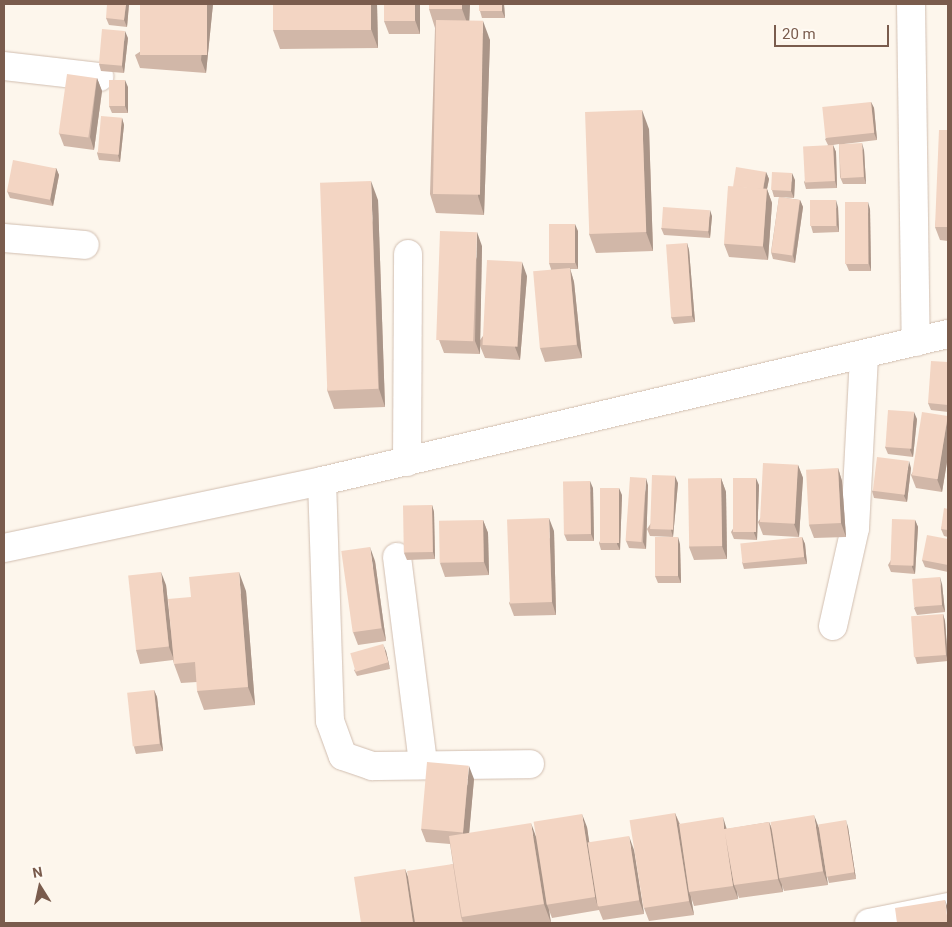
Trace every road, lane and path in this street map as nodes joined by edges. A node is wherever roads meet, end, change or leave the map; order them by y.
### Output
1 (911, 4) edge
2 (4, 66) edge
3 (99, 77) edge
4 (4, 238) edge
5 (85, 245) dead end
6 (408, 254) dead end
7 (948, 334) edge
8 (916, 342) junction
9 (864, 354) junction
10 (407, 462) junction
11 (322, 481) junction
12 (4, 548) edge
13 (397, 558) dead end
14 (833, 626) dead end
15 (423, 763) junction
16 (530, 764) dead end
17 (948, 907) edge
18 (869, 923) edge

1 - 8 street
2 - 3 street
4 - 5 street
6 - 10 street
7 - 8 street
8 - 9 street
9 - 10 street
9 - 14 street
10 - 11 street
11 - 12 street
11 - 15 street
13 - 15 street
15 - 16 street
17 - 18 street

